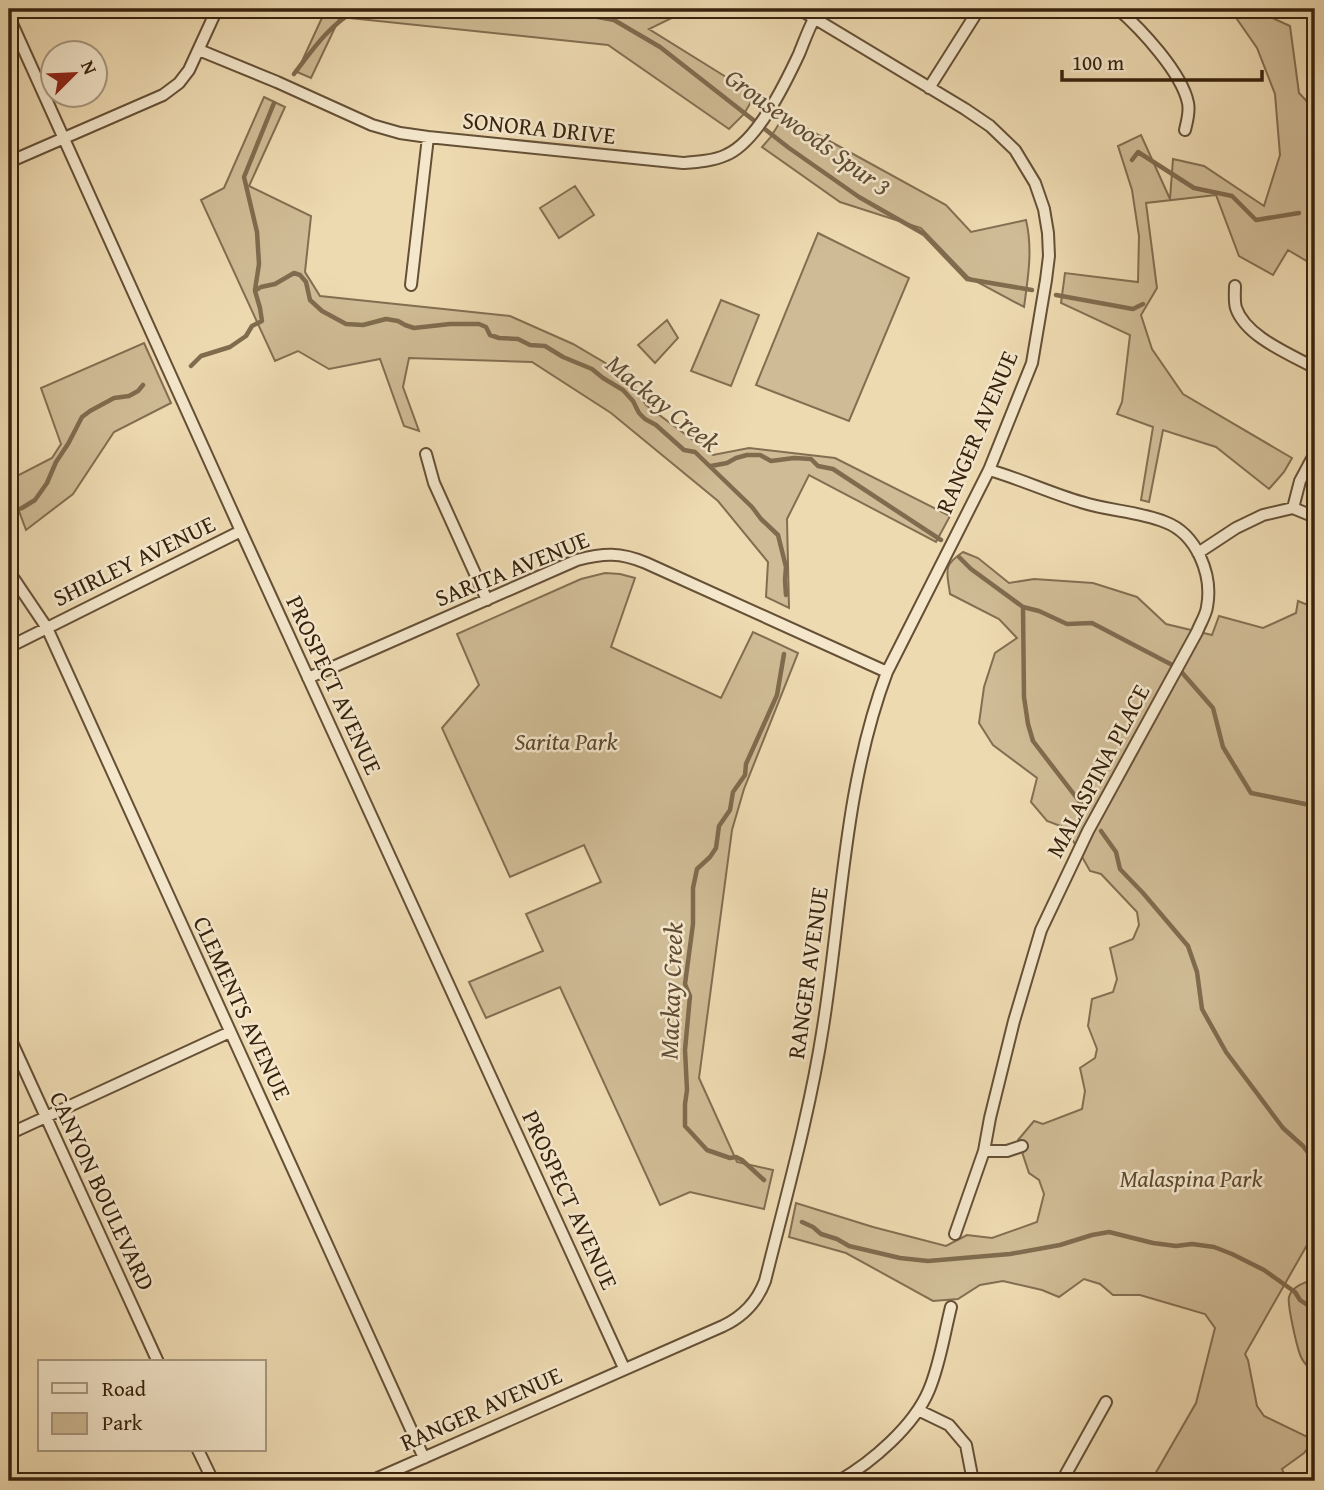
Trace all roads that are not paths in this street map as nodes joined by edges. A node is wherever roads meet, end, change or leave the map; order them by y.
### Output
1 (217, 9) edge
2 (799, 9) edge
3 (979, 9) edge
4 (1118, 9) edge
5 (9, 17) edge
6 (814, 19) junction
7 (199, 50) junction
8 (929, 88) junction
9 (1185, 130) dead end
10 (428, 137) junction
11 (64, 139) junction
12 (9, 162) edge
13 (411, 285) dead end
14 (1235, 286) dead end
15 (1315, 368) edge
16 (1315, 453) edge
17 (426, 454) dead end
18 (989, 470) junction
19 (1293, 508) junction
20 (1315, 517) edge
21 (241, 531) junction
22 (1199, 553) junction
23 (14, 579) dead end
24 (487, 600) junction
25 (47, 628) junction
26 (9, 647) edge
27 (887, 672) junction
28 (308, 678) junction
29 (230, 1032) junction
30 (9, 1037) edge
31 (46, 1118) junction
32 (9, 1134) edge
33 (1023, 1146) dead end
34 (984, 1151) junction
35 (955, 1234) dead end
36 (951, 1307) dead end
37 (157, 1360) edge
38 (624, 1368) junction
39 (1106, 1402) dead end
40 (918, 1410) junction
41 (199, 1452) edge
42 (424, 1458) junction
43 (213, 1481) edge
44 (371, 1481) edge
45 (839, 1481) edge
46 (973, 1481) edge
47 (1062, 1481) edge

1 - 7 street
2 - 6 street, RANGER AVENUE
3 - 8 street
4 - 9 street
5 - 11 street, PROSPECT AVENUE
6 - 8 street, RANGER AVENUE
6 - 10 street, SONORA DRIVE
7 - 10 street, SONORA DRIVE
7 - 11 street
8 - 18 street, RANGER AVENUE
10 - 13 street
11 - 12 street
11 - 21 street, PROSPECT AVENUE
14 - 15 street
16 - 19 street
17 - 24 street
18 - 22 street, MALASPINA PLACE
18 - 27 street, RANGER AVENUE
19 - 20 street
19 - 22 street
21 - 25 street, SHIRLEY AVENUE
21 - 28 street, PROSPECT AVENUE
22 - 34 street, MALASPINA PLACE
23 - 25 street, CLEMENTS AVENUE
24 - 27 street, SARITA AVENUE
24 - 28 street, SARITA AVENUE
25 - 26 street, SHIRLEY AVENUE
25 - 29 street, CLEMENTS AVENUE
27 - 38 street, RANGER AVENUE
28 - 38 street, PROSPECT AVENUE
29 - 31 street
29 - 42 street, CLEMENTS AVENUE
30 - 31 street, CANYON BOULEVARD
31 - 32 street
31 - 37 street, CANYON BOULEVARD
33 - 34 street
34 - 35 street, MALASPINA PLACE
36 - 40 street
38 - 42 street, RANGER AVENUE
39 - 47 street
40 - 45 street
40 - 46 street
41 - 43 street
42 - 44 street, RANGER AVENUE

